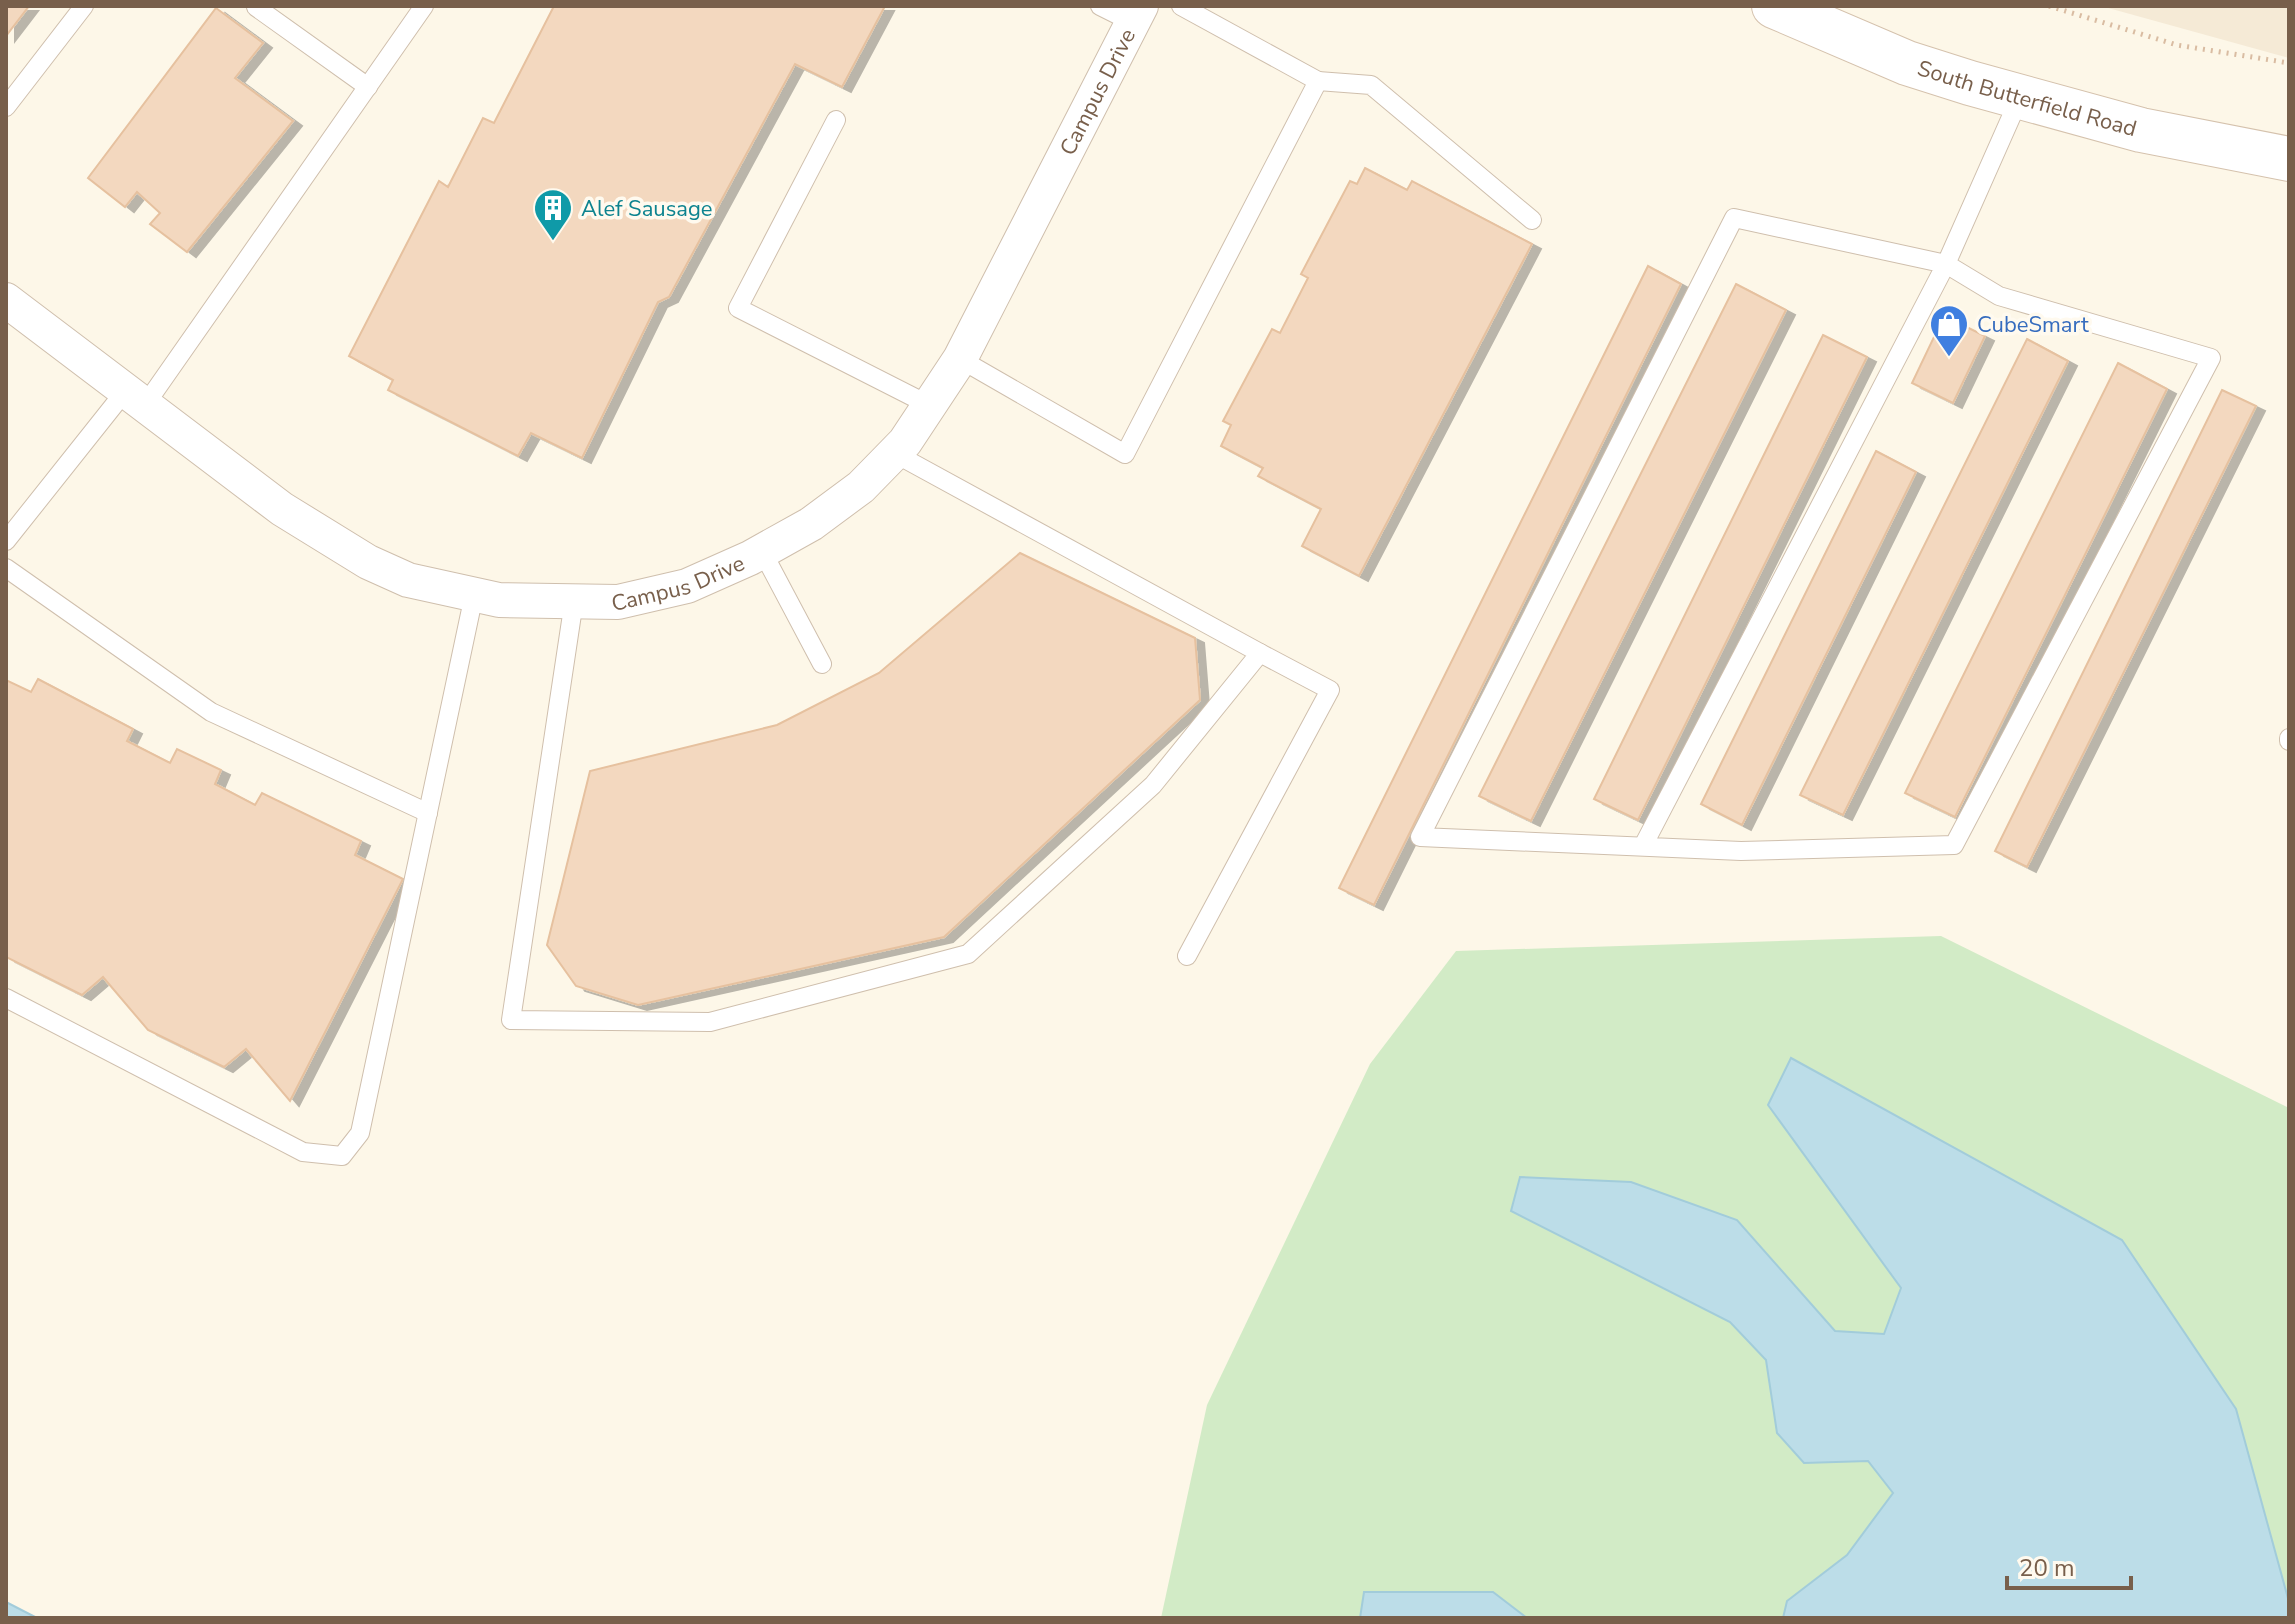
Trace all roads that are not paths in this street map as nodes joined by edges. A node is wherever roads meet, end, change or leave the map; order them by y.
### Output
1 (84, 6) edge
2 (424, 6) edge
3 (1100, 6) edge
4 (1181, 6) edge
5 (1774, 6) edge
6 (256, 7) edge
7 (1137, 14) edge
8 (1318, 81) junction
9 (368, 87) junction
10 (2020, 97) junction
11 (6, 107) edge
12 (836, 120) dead end
13 (2289, 159) edge
14 (1532, 220) dead end
15 (1946, 264) junction
16 (9, 310) edge
17 (960, 359) junction
18 (136, 398) junction
19 (929, 405) junction
20 (894, 453) junction
21 (6, 541) edge
22 (762, 551) junction
23 (6, 568) edge
24 (474, 595) junction
25 (574, 601) junction
26 (1260, 653) junction
27 (822, 664) dead end
28 (428, 813) junction
29 (1643, 846) junction
30 (1187, 956) dead end
31 (6, 998) edge

1 - 11 lane
2 - 9 lane
3 - 7 lane
4 - 8 lane
5 - 10 main road, South Butterfield Road
6 - 9 lane
7 - 17 street, Campus Drive
8 - 14 lane
8 - 17 lane
9 - 18 lane
10 - 13 main road, South Butterfield Road
10 - 15 lane
12 - 19 lane
15 - 29 lane
15 - 29 lane
15 - 29 lane
16 - 18 street, Campus Drive
17 - 19 street, Campus Drive
18 - 21 lane
18 - 24 street, Campus Drive
19 - 20 street, Campus Drive
20 - 22 street, Campus Drive
20 - 26 lane
22 - 25 street, Campus Drive
22 - 27 lane
23 - 28 lane
24 - 25 street, Campus Drive
24 - 28 lane
25 - 26 lane
26 - 30 lane
28 - 31 lane

